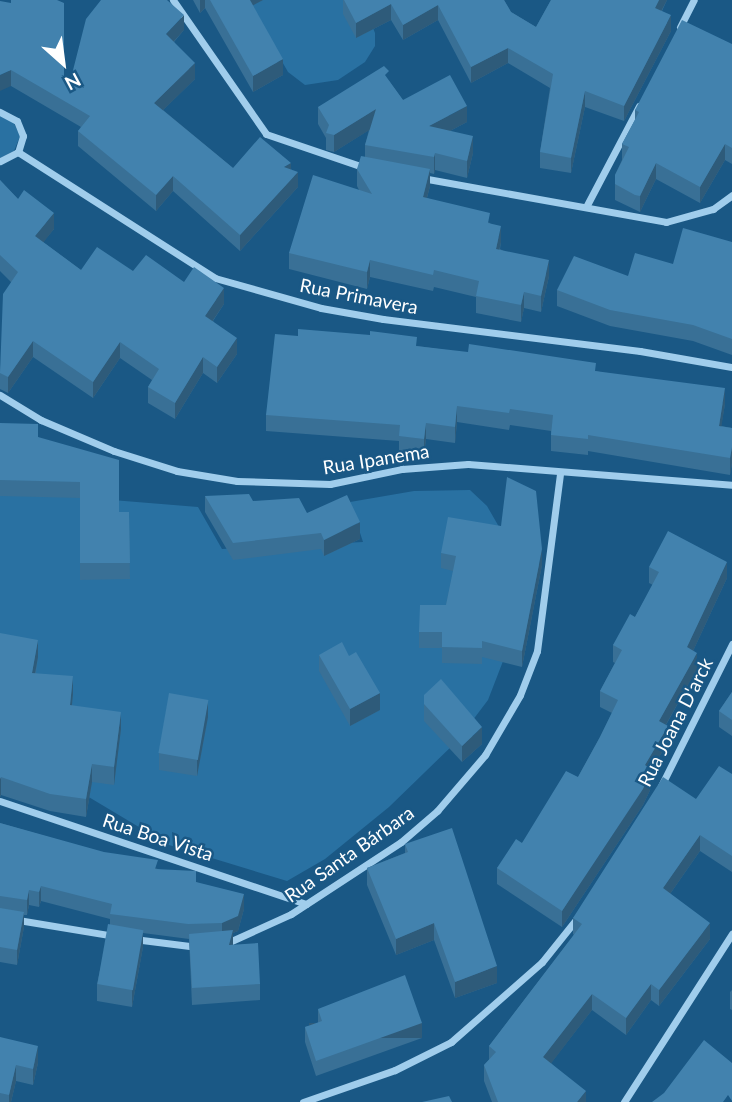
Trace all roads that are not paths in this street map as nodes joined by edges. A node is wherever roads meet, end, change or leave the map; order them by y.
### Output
1 (173, 0) edge
2 (694, 0) edge
3 (678, 33) edge
4 (647, 92) edge
5 (0, 113) edge
6 (18, 152) junction
7 (0, 161) edge
8 (376, 171) edge
9 (415, 177) edge
10 (732, 195) edge
11 (587, 205) junction
12 (732, 367) edge
13 (0, 395) edge
14 (559, 474) junction
15 (732, 485) edge
16 (732, 644) edge
17 (655, 796) edge
18 (0, 801) edge
19 (306, 904) junction
20 (582, 911) edge
21 (0, 917) edge
22 (732, 934) edge
23 (303, 1102) edge
24 (624, 1102) edge

1 - 8 street
2 - 3 street
4 - 11 street
5 - 6 street
6 - 7 street
6 - 12 street, Rua Primavera
9 - 11 street
10 - 11 street
13 - 14 street, Rua Ipanema
14 - 15 street, Rua Ipanema
14 - 19 street, Rua Santa Bárbara
16 - 17 street, Rua Joana D'arck
18 - 19 street, Rua Boa Vista
19 - 21 street, Rua Santa Bárbara
20 - 23 street
22 - 24 street

